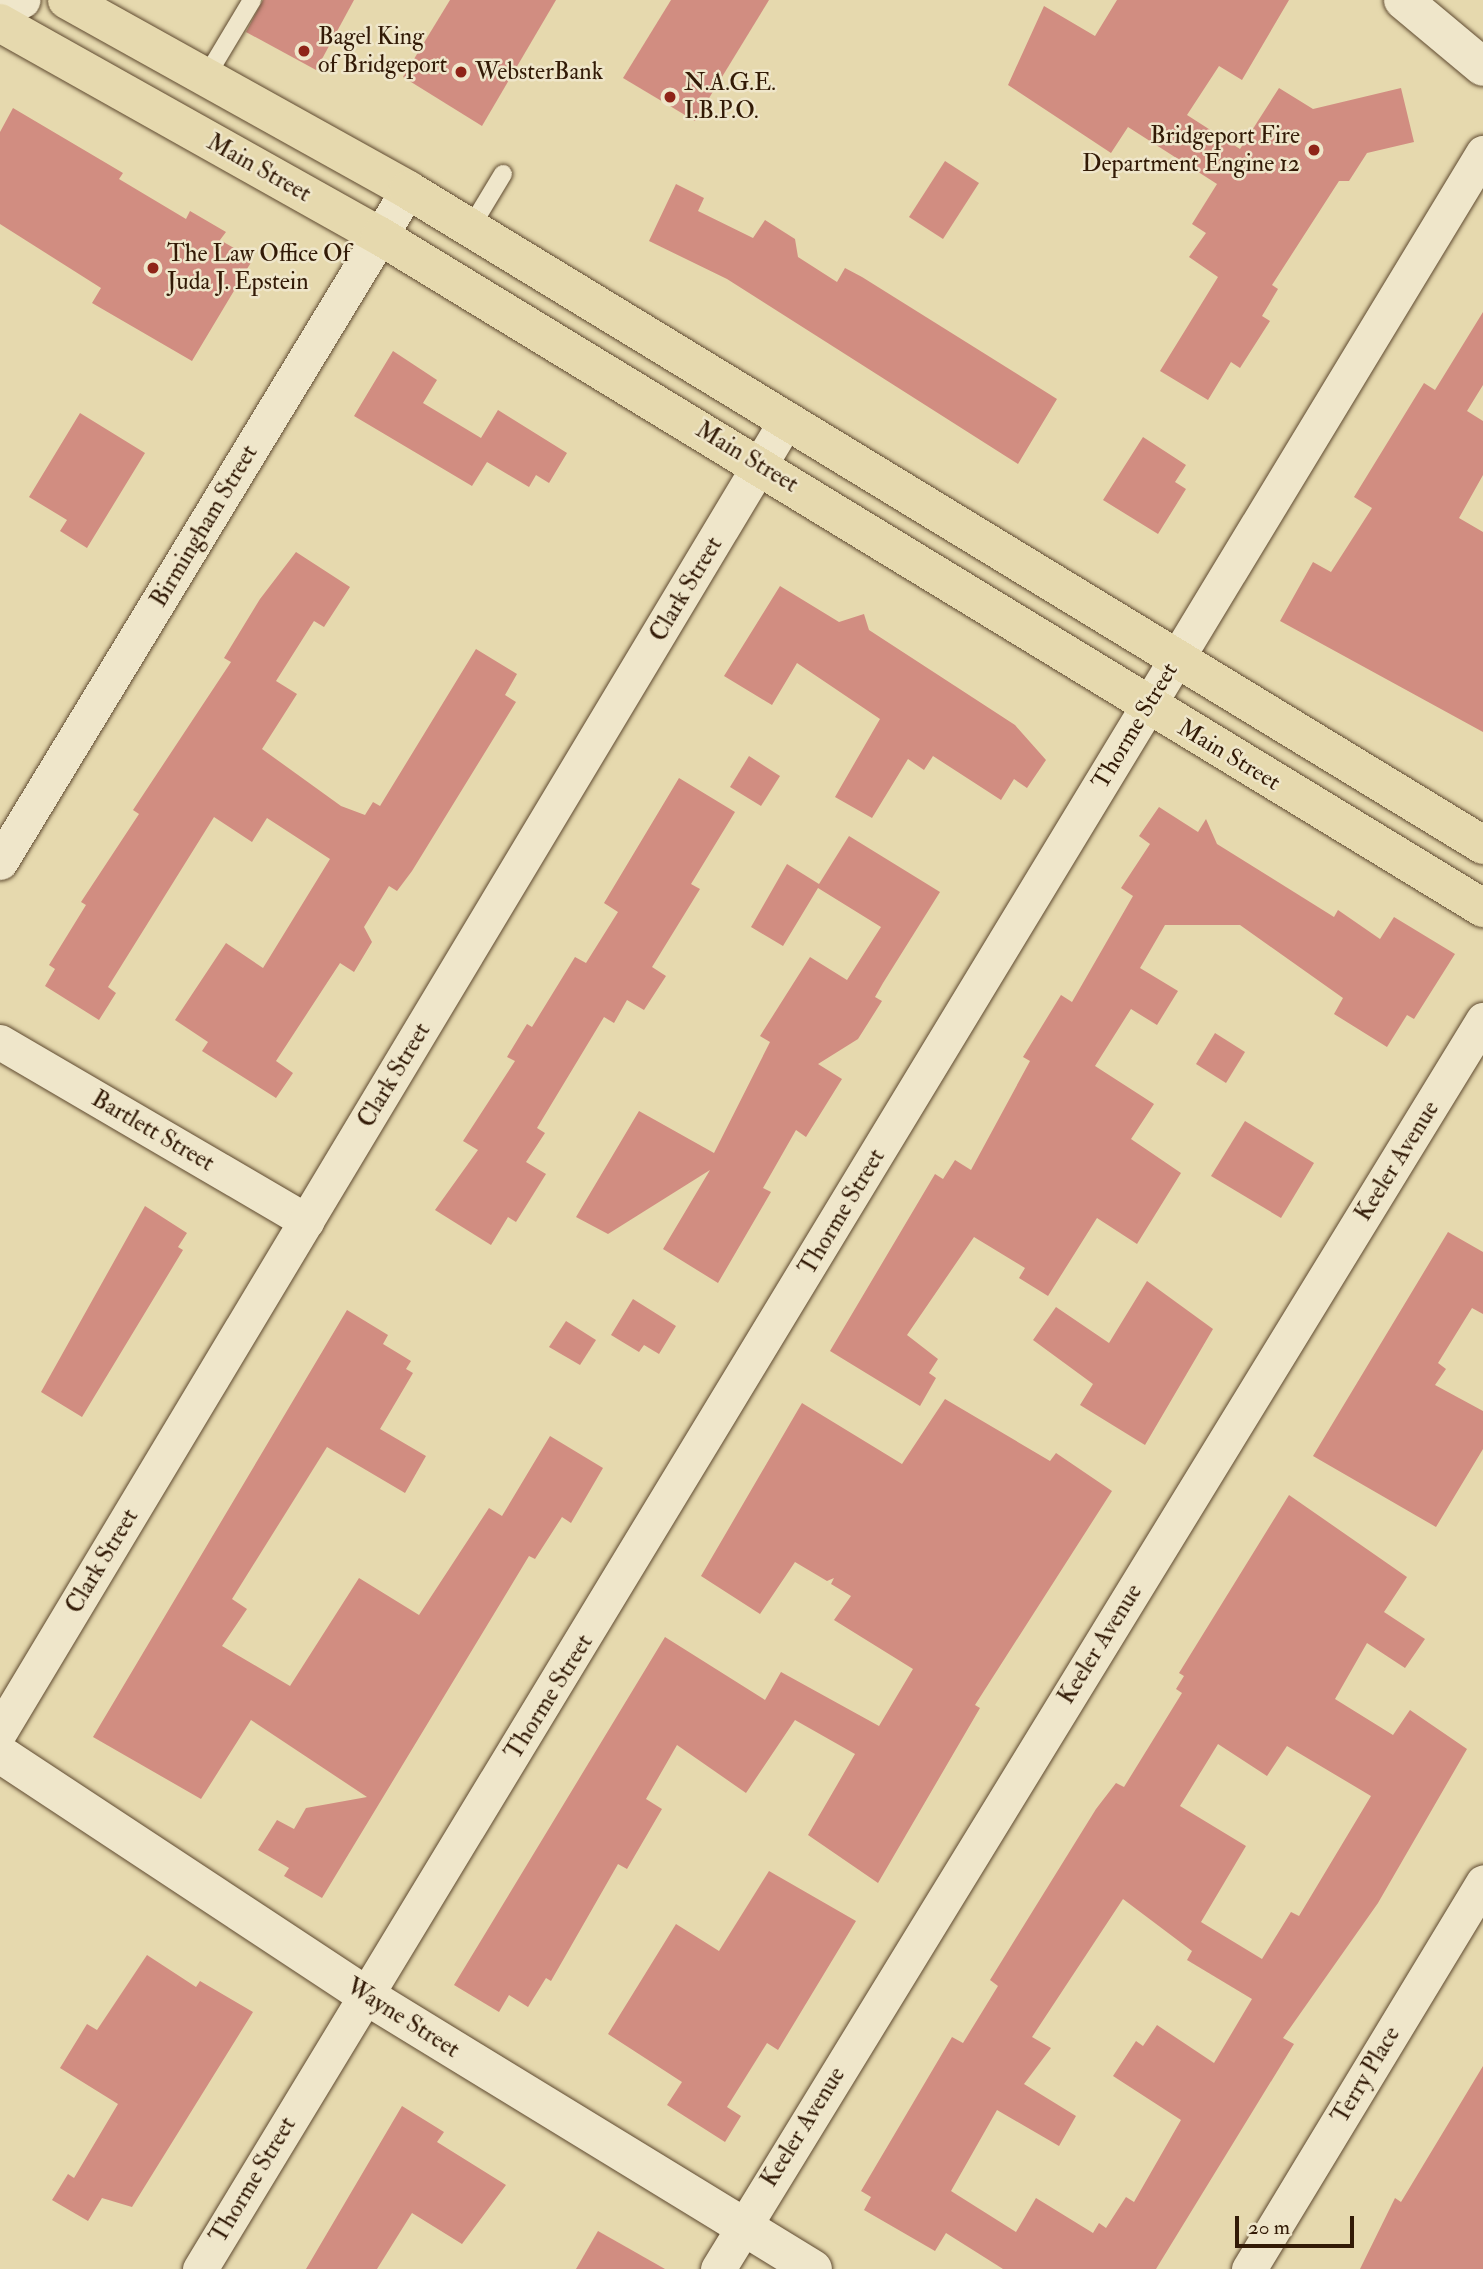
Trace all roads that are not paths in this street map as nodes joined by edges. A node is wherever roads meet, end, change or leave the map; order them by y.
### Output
1 (23, 0) edge
2 (66, 0) edge
3 (252, 0) edge
4 (1403, 0) edge
5 (0, 11) edge
6 (0, 23) edge
7 (1483, 67) edge
8 (206, 77) junction
9 (1483, 153) edge
10 (503, 174) dead end
11 (408, 190) junction
12 (471, 227) junction
13 (380, 236) junction
14 (787, 419) junction
15 (761, 465) junction
16 (1176, 658) junction
17 (1147, 705) junction
18 (1483, 845) edge
19 (0, 862) edge
20 (1483, 908) edge
21 (1483, 1020) edge
22 (0, 1042) edge
23 (306, 1221) junction
24 (0, 1731) edge
25 (0, 1754) edge
26 (1483, 1882) edge
27 (365, 1995) junction
28 (743, 2227) junction
29 (200, 2269) edge
30 (719, 2269) edge
31 (813, 2269) edge
32 (1250, 2269) edge

1 - 5 street
2 - 8 main road
3 - 8 lane
4 - 7 street
6 - 13 main road, Main Street
8 - 11 main road
9 - 16 street, Thorme Street
10 - 12 lane
11 - 12 main road
11 - 13 street, Birmingham Street
12 - 14 main road
13 - 15 main road, Main Street
13 - 19 street, Birmingham Street
14 - 15 street, Clark Street
14 - 16 main road
15 - 17 main road, Main Street
15 - 23 street, Clark Street
16 - 17 street, Thorme Street
16 - 18 main road
17 - 20 main road, Main Street
17 - 27 street, Thorme Street
21 - 28 street, Keeler Avenue
22 - 23 street, Bartlett Street
23 - 24 street, Clark Street
25 - 27 street, Wayne Street
26 - 32 street, Terry Place
27 - 28 street, Wayne Street
27 - 29 street, Thorme Street
28 - 30 street, Keeler Avenue
28 - 31 street, Wayne Street

